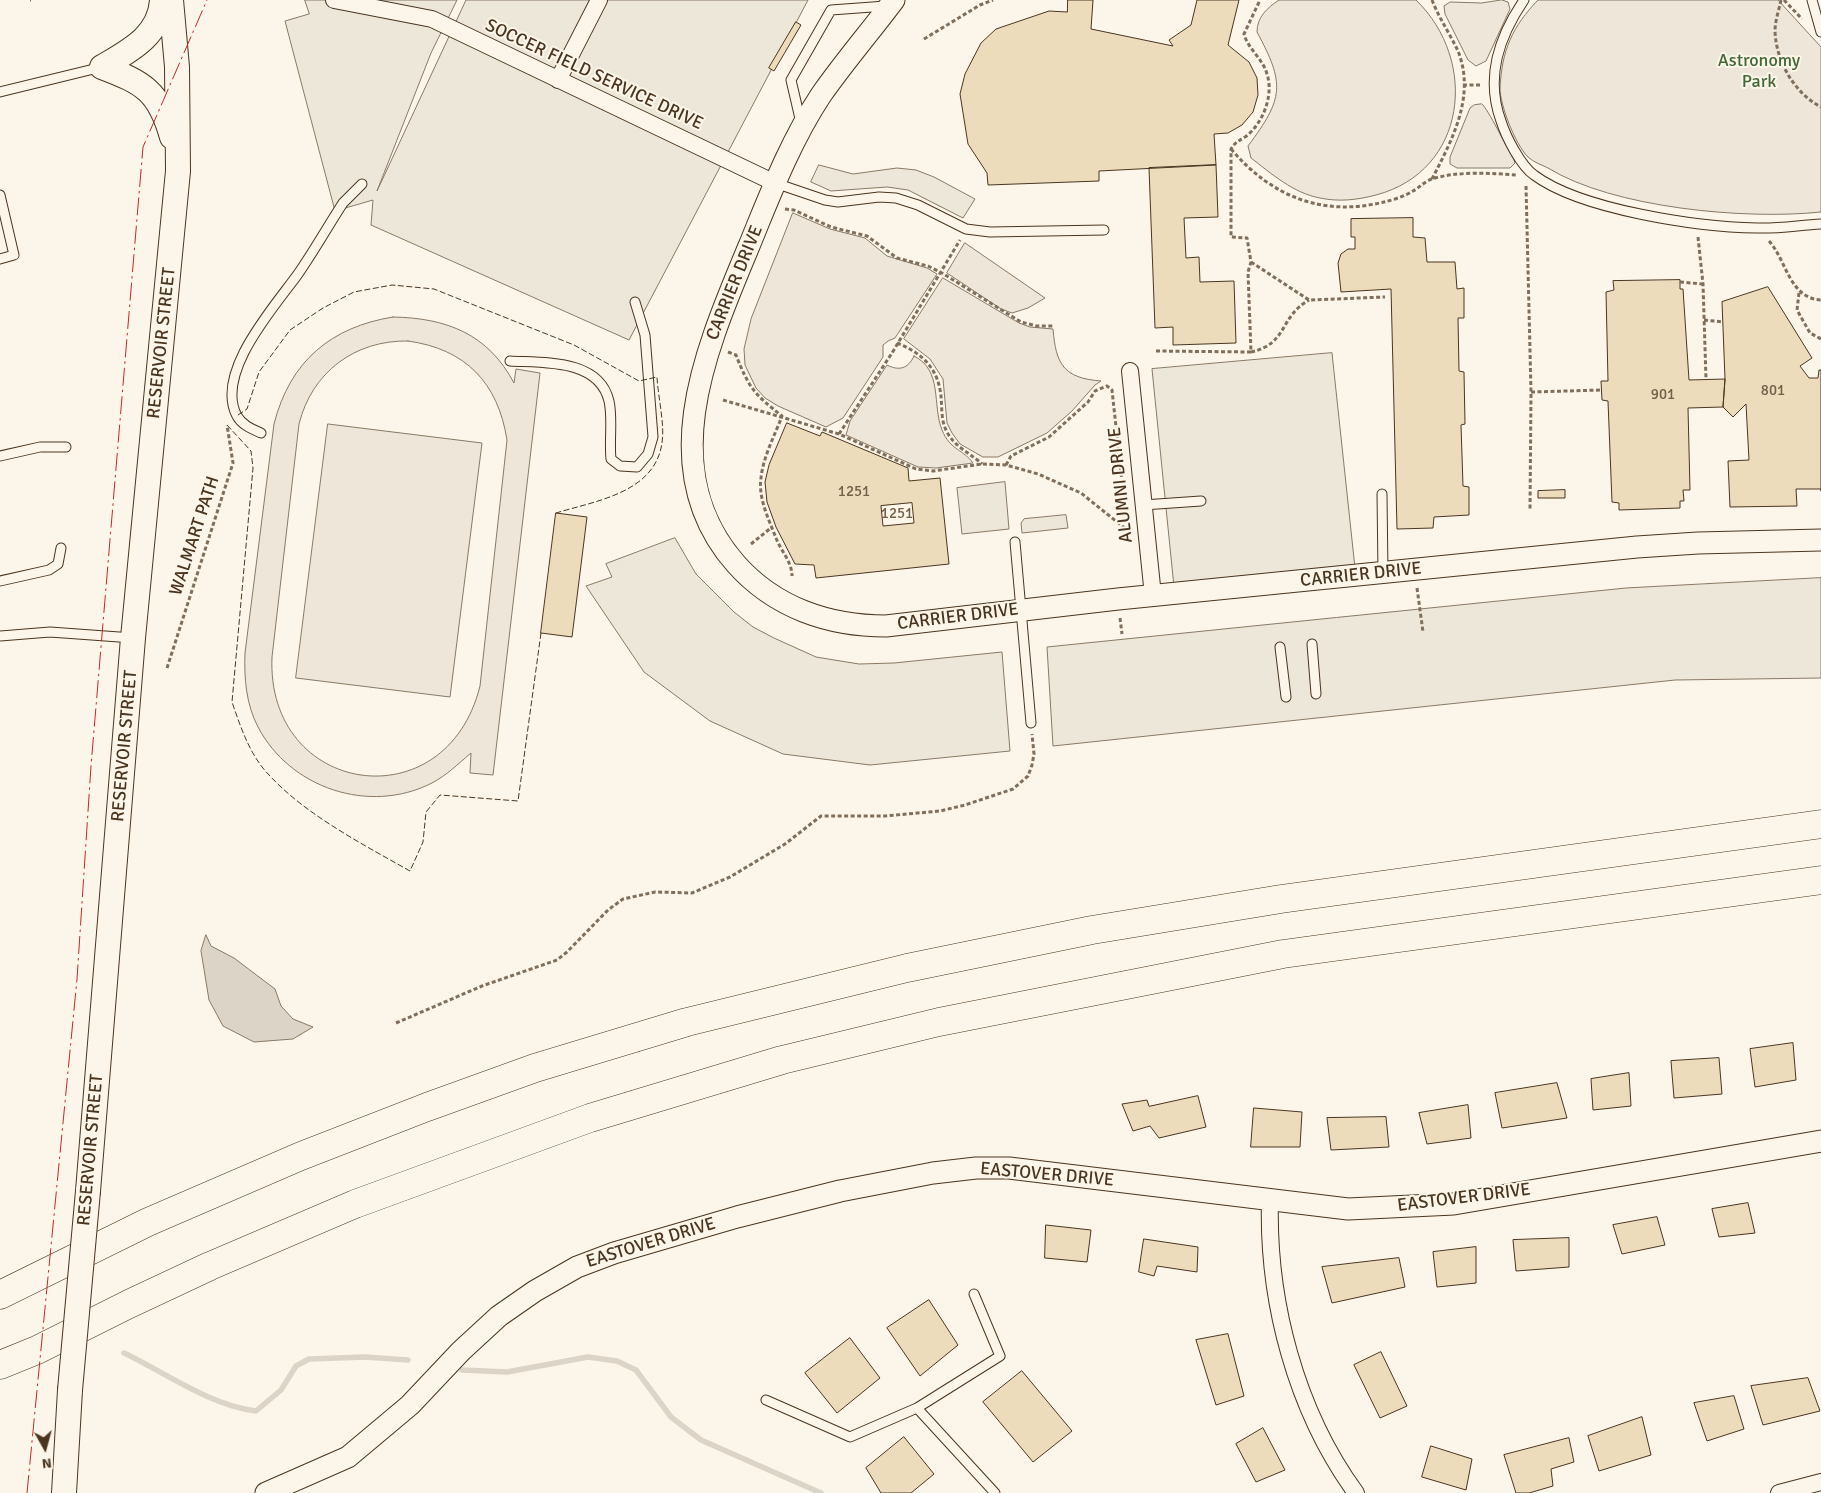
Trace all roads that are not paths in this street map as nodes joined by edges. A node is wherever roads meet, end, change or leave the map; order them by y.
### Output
1 (162, 0) edge
2 (171, 0) edge
3 (334, 0) edge
4 (599, 0) edge
5 (1524, 0) edge
6 (1812, 0) edge
7 (892, 3) edge
8 (1821, 32) edge
9 (102, 67) junction
10 (558, 80) junction
11 (0, 92) edge
12 (803, 128) junction
13 (178, 161) junction
14 (775, 183) junction
15 (362, 184) dead end
16 (0, 195) edge
17 (1821, 224) edge
18 (1104, 230) dead end
19 (0, 259) edge
20 (635, 302) dead end
21 (510, 361) dead end
22 (1130, 371) dead end
23 (261, 434) dead end
24 (66, 447) dead end
25 (0, 456) edge
26 (1382, 494) dead end
27 (1201, 501) dead end
28 (1143, 506) junction
29 (1821, 540) edge
30 (1015, 542) dead end
31 (62, 548) dead end
32 (1383, 573) junction
33 (0, 581) edge
34 (1153, 596) junction
35 (1021, 610) junction
36 (0, 636) edge
37 (133, 638) junction
38 (1312, 644) dead end
39 (1280, 647) dead end
40 (1316, 694) dead end
41 (1286, 697) dead end
42 (1031, 724) road end
43 (1821, 824) edge
44 (1821, 880) edge
45 (1821, 1141) edge
46 (1270, 1200) junction
47 (2, 1293) edge
48 (974, 1294) dead end
49 (37, 1350) junction
50 (0, 1365) edge
51 (0, 1380) edge
52 (766, 1400) dead end
53 (917, 1408) junction
54 (1821, 1482) edge
55 (64, 1493) edge
56 (266, 1493) edge
57 (995, 1493) edge
58 (1356, 1493) edge
59 (1779, 1493) edge

1 - 9 main road
2 - 13 main road, RESERVOIR STREET
3 - 10 street, SOCCER FIELD SERVICE DRIVE
4 - 10 street
5 - 17 lane
6 - 8 lane
7 - 12 street, CARRIER DRIVE
7 - 12 lane
9 - 11 lane
9 - 13 main road
10 - 14 street, SOCCER FIELD SERVICE DRIVE
12 - 14 street, CARRIER DRIVE
13 - 37 main road, RESERVOIR STREET
14 - 18 lane
14 - 35 street, CARRIER DRIVE
15 - 23 lane
16 - 19 lane
20 - 21 lane
22 - 28 street, ALUMNI DRIVE
24 - 25 lane
26 - 32 lane
27 - 28 lane
28 - 34 street, ALUMNI DRIVE
29 - 32 street, CARRIER DRIVE
30 - 35 lane
31 - 33 lane
32 - 34 street, CARRIER DRIVE
34 - 35 street, CARRIER DRIVE
35 - 42 lane
36 - 37 lane
37 - 55 main road, RESERVOIR STREET, bridge
38 - 40 lane
39 - 41 lane
43 - 47 highway
44 - 49 highway
45 - 46 street, EASTOVER DRIVE
46 - 56 street, EASTOVER DRIVE
46 - 58 street
48 - 53 lane
49 - 50 highway
49 - 51 highway
52 - 53 lane
53 - 57 lane
54 - 59 street

